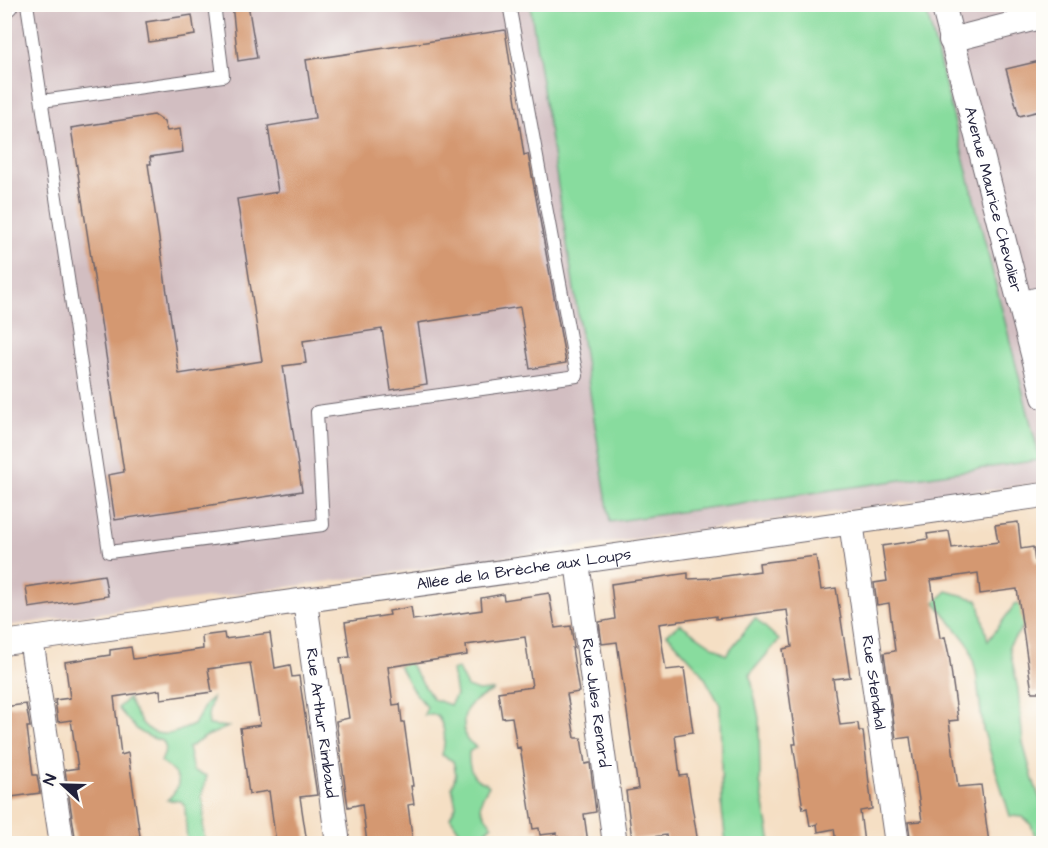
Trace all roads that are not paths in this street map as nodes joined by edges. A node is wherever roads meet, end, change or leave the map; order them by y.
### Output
1 (27, 4) edge
2 (214, 4) edge
3 (509, 4) edge
4 (943, 4) edge
5 (1044, 16) edge
6 (951, 40) junction
7 (42, 100) junction
8 (1044, 298) edge
9 (1020, 304) junction
10 (1044, 397) edge
11 (1044, 495) edge
12 (851, 522) junction
13 (577, 562) junction
14 (305, 601) junction
15 (31, 639) junction
16 (4, 643) edge
17 (62, 843) edge
18 (338, 843) edge
19 (615, 843) edge
20 (897, 843) edge

1 - 7 lane
2 - 7 lane
3 - 7 lane
4 - 6 street, Avenue Maurice Chevalier
5 - 6 street
6 - 9 street, Avenue Maurice Chevalier
8 - 9 street
9 - 10 street, Avenue Maurice Chevalier
11 - 12 street, Allée de la Brèche aux Loups
12 - 13 street, Allée de la Brèche aux Loups
12 - 20 street, Rue Stendhal
13 - 14 street, Allée de la Brèche aux Loups
13 - 19 street, Rue Jules Renard
14 - 15 street, Allée de la Brèche aux Loups
14 - 18 street, Rue Arthur Rimbaud
15 - 16 street, Allée de la Brèche aux Loups
15 - 17 street

